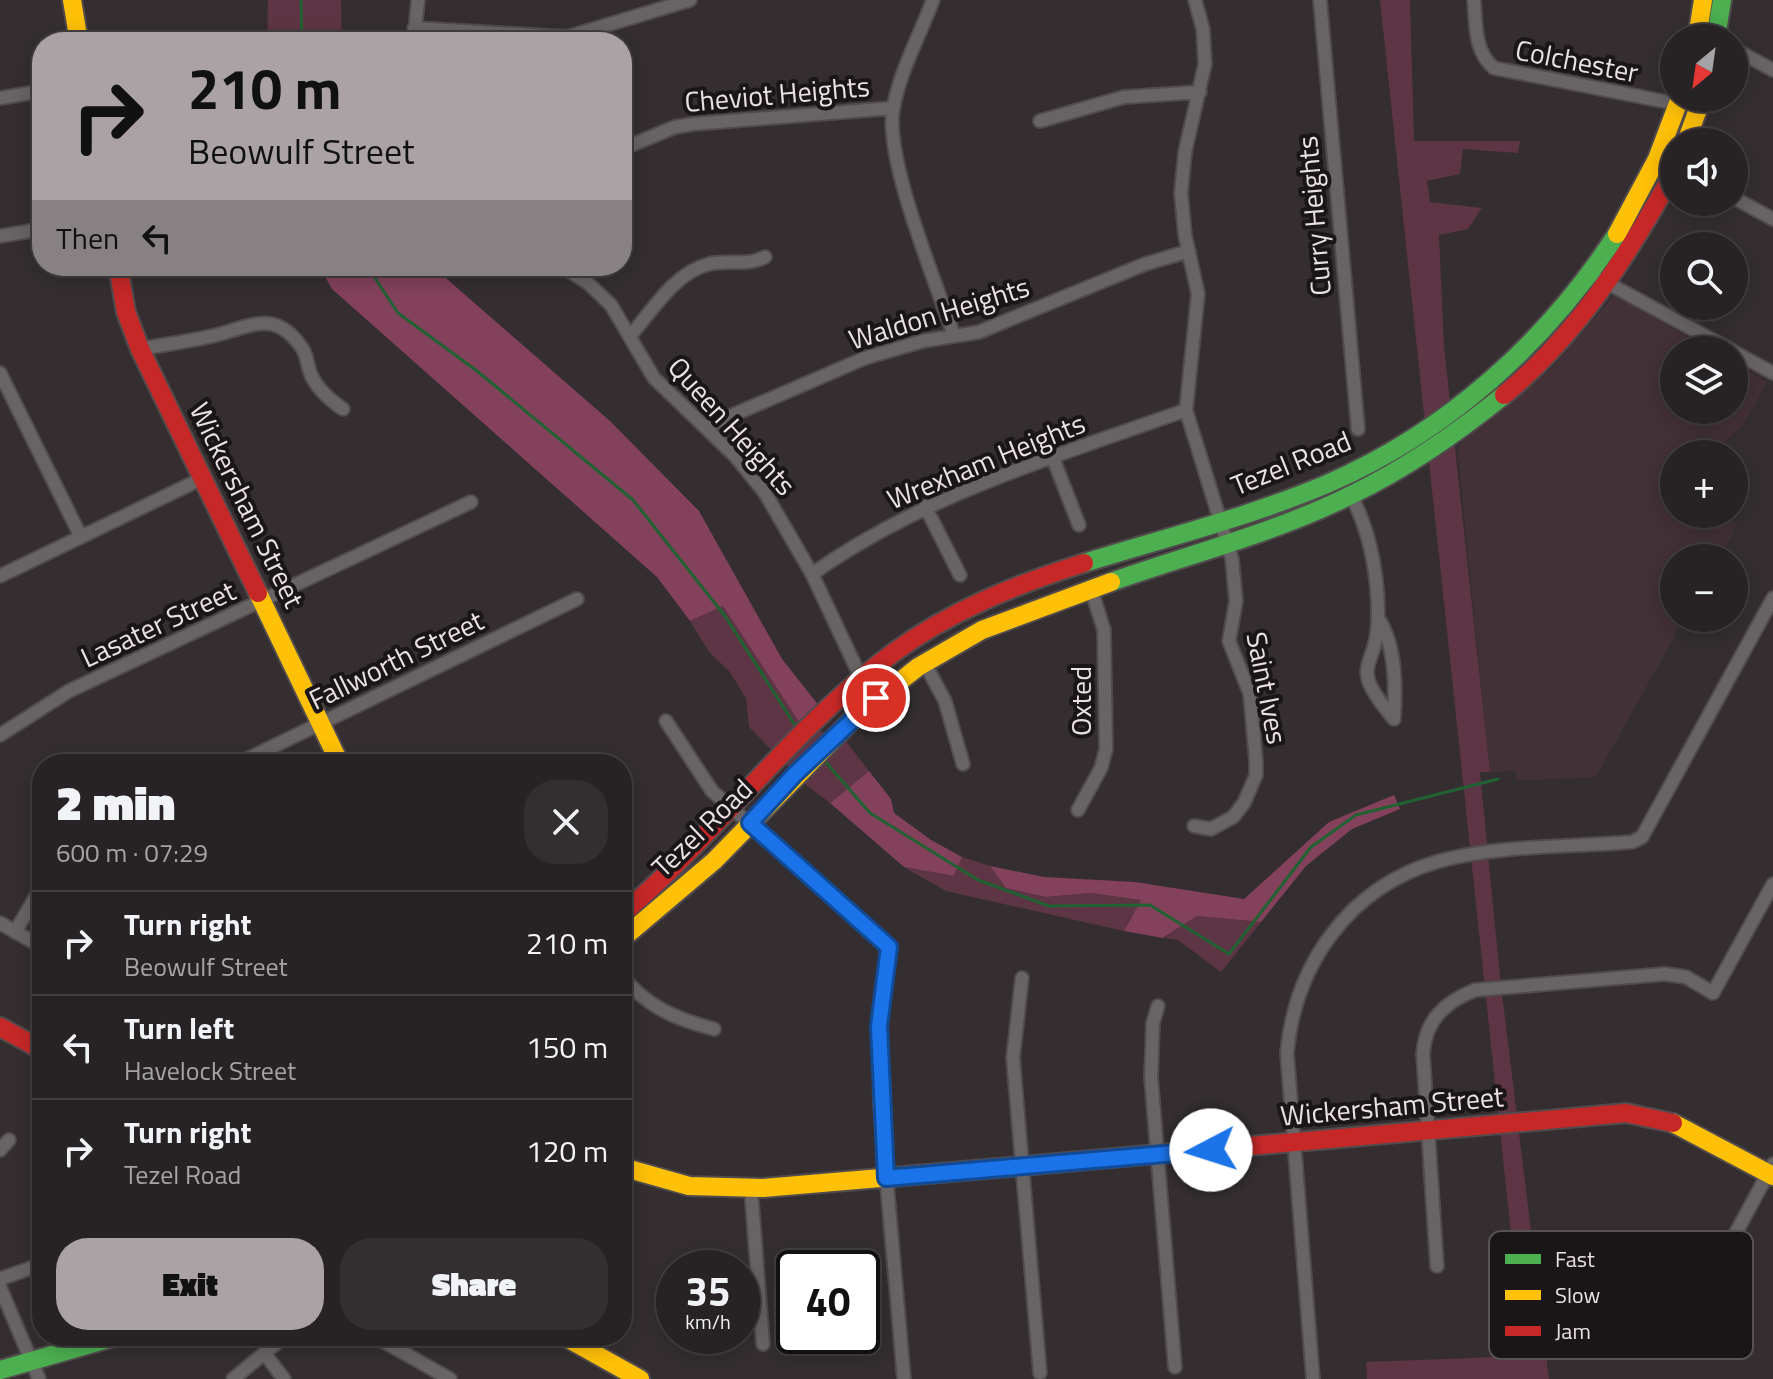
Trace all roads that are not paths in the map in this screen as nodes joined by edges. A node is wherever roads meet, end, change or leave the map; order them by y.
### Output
1 (72, 0) edge
2 (418, 0) edge
3 (690, 0) edge
4 (933, 0) edge
5 (1200, 0) edge
6 (1320, 0) edge
7 (1474, 0) edge
8 (1703, 0) edge
9 (1722, 0) edge
10 (1705, 24) edge
11 (1711, 24) edge
12 (77, 32) edge
13 (414, 32) edge
14 (584, 32) edge
15 (1748, 57) edge
16 (1773, 70) edge
17 (1200, 92) junction
18 (32, 93) edge
19 (0, 98) edge
20 (1660, 98) edge
21 (893, 108) junction
22 (1040, 121) dead end
23 (632, 145) edge
24 (1660, 177) edge
25 (1748, 206) edge
26 (1773, 219) edge
27 (32, 231) edge
28 (0, 236) edge
29 (1189, 251) junction
30 (765, 257) dead end
31 (120, 276) edge
32 (576, 276) edge
33 (1600, 279) junction
34 (630, 336) junction
35 (954, 336) junction
36 (1704, 336) edge
37 (140, 349) junction
38 (1748, 360) edge
39 (0, 373) edge
40 (1773, 373) edge
41 (343, 409) dead end
42 (1186, 410) junction
43 (705, 427) junction
44 (1358, 429) dead end
45 (1053, 458) junction
46 (203, 478) junction
47 (1351, 495) junction
48 (471, 502) dead end
49 (925, 506) junction
50 (1219, 522) junction
51 (1079, 525) dead end
52 (81, 537) junction
53 (1226, 541) junction
54 (812, 574) junction
55 (960, 575) dead end
56 (0, 576) edge
57 (1091, 589) junction
58 (1773, 598) edge
59 (577, 599) dead end
60 (263, 602) junction
61 (1378, 618) junction
62 (924, 662) junction
63 (862, 680) junction
64 (666, 721) dead end
65 (321, 723) junction
66 (0, 735) edge
67 (802, 737) junction
68 (257, 754) edge
69 (335, 754) edge
70 (817, 754) junction
71 (963, 764) dead end
72 (735, 810) junction
73 (1078, 810) dead end
74 (750, 823) junction
75 (1194, 826) dead end
76 (1773, 884) edge
77 (32, 903) edge
78 (632, 906) edge
79 (0, 923) edge
80 (632, 931) edge
81 (15, 932) junction
82 (32, 941) edge
83 (1022, 978) dead end
84 (632, 987) edge
85 (1158, 1006) dead end
86 (0, 1027) edge
87 (714, 1029) dead end
88 (32, 1045) edge
89 (1428, 1130) junction
90 (1293, 1143) junction
91 (1157, 1155) junction
92 (1021, 1166) junction
93 (632, 1170) edge
94 (1771, 1171) edge
95 (886, 1178) junction
96 (751, 1189) junction
97 (1738, 1231) edge
98 (1437, 1266) dead end
99 (32, 1268) edge
100 (0, 1279) edge
101 (0, 1287) edge
102 (763, 1344) dead end
103 (94, 1346) edge
104 (274, 1346) edge
105 (392, 1346) edge
106 (581, 1346) edge
107 (265, 1354) junction
108 (1175, 1367) dead end
109 (0, 1370) edge
110 (35, 1370) edge
111 (1040, 1373) dead end
112 (233, 1379) edge
113 (284, 1379) edge
114 (450, 1379) edge
115 (640, 1379) edge
116 (904, 1379) edge
117 (1313, 1379) edge

1 - 12 main road
2 - 13 street
3 - 14 street
4 - 21 street
5 - 17 street
6 - 44 street, Curry Heights
7 - 20 street, Colchester
8 - 10 main road
9 - 11 main road
15 - 16 street
17 - 22 street
17 - 29 street
18 - 19 street
21 - 23 street, Cheviot Heights
21 - 35 street
24 - 33 main road, Tezel Road
25 - 26 street
27 - 28 street
29 - 35 street, Waldon Heights
29 - 42 street
30 - 34 street
31 - 37 main road, Wickersham Street
32 - 34 street, Queen Heights
33 - 36 street
33 - 47 main road, Tezel Road
33 - 50 main road, Tezel Road
34 - 43 street, Queen Heights
35 - 43 street, Waldon Heights
37 - 41 street
37 - 46 main road, Wickersham Street
38 - 40 street
39 - 52 street
42 - 45 street, Wrexham Heights
42 - 50 street, Saint Ives
43 - 54 street, Queen Heights
45 - 49 street, Wrexham Heights
45 - 51 street
46 - 52 street
46 - 60 main road, Wickersham Street
47 - 53 main road, Tezel Road
47 - 61 street
48 - 60 street, Lasater Street
49 - 54 street, Wrexham Heights
49 - 55 street
50 - 53 street, Saint Ives
50 - 63 main road, Tezel Road
52 - 56 street
53 - 57 main road, Tezel Road
53 - 75 street, Saint Ives
54 - 63 street, Queen Heights
57 - 62 main road, Tezel Road
57 - 73 street, Oxted
58 - 90 street
59 - 65 street, Fallworth Street
60 - 65 main road, Wickersham Street
60 - 66 street, Lasater Street
61 - 61 street
62 - 70 main road, Tezel Road
62 - 71 street
63 - 67 main road, Tezel Road
64 - 72 street
65 - 68 street, Fallworth Street
65 - 69 main road, Wickersham Street
67 - 70 street
67 - 72 main road, Tezel Road
70 - 74 main road, Tezel Road
72 - 74 street
72 - 78 main road, Tezel Road
74 - 80 main road, Tezel Road
74 - 95 street
76 - 89 street
77 - 81 street
79 - 81 street
81 - 82 street
83 - 92 street
84 - 87 street
85 - 91 street
86 - 88 main road
89 - 90 main road, Wickersham Street
89 - 94 main road, Wickersham Street
89 - 98 street
90 - 91 main road, Wickersham Street
90 - 117 street
91 - 92 main road, Wickersham Street
91 - 108 street
92 - 95 main road, Wickersham Street
92 - 111 street
93 - 96 main road, Wickersham Street
94 - 97 street
95 - 96 main road, Wickersham Street
95 - 116 street
96 - 102 street
99 - 100 street
101 - 110 street
103 - 110 main road
104 - 107 street
105 - 114 street
106 - 115 main road
107 - 112 street
107 - 113 street
109 - 110 main road

